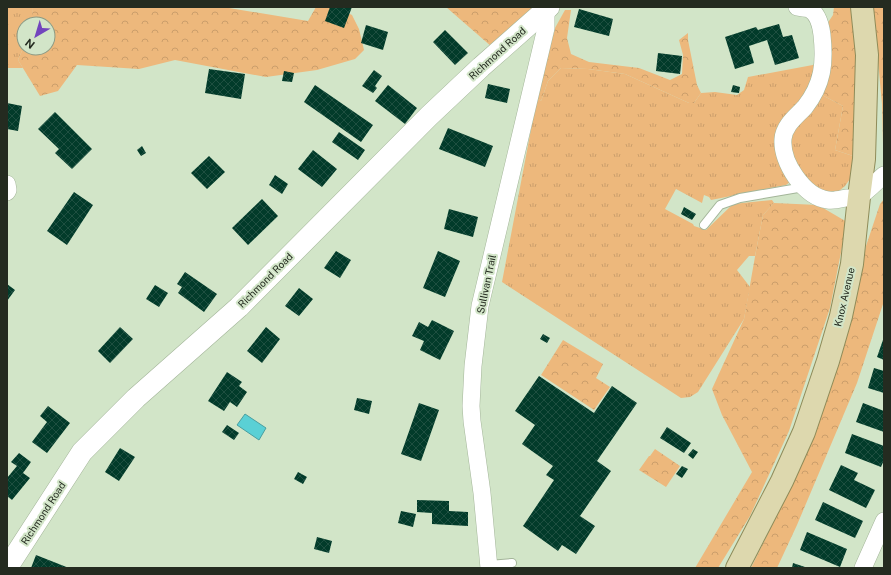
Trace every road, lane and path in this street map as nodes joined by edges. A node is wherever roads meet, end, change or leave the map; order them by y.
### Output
1 (797, 7) edge
2 (862, 7) edge
3 (547, 8) edge
4 (884, 175) edge
5 (804, 186) junction
6 (859, 197) junction
7 (704, 225) dead end
8 (884, 521) edge
9 (512, 563) dead end
10 (489, 566) edge
11 (7, 568) edge
12 (737, 568) edge
13 (863, 568) edge

1 - 5 street
2 - 6 main road, Knox Avenue
3 - 10 street, Sullivan Trail
3 - 11 street, Richmond Road
4 - 6 street
5 - 6 street
5 - 7 lane
6 - 12 main road, Knox Avenue
8 - 13 street
9 - 10 lane

